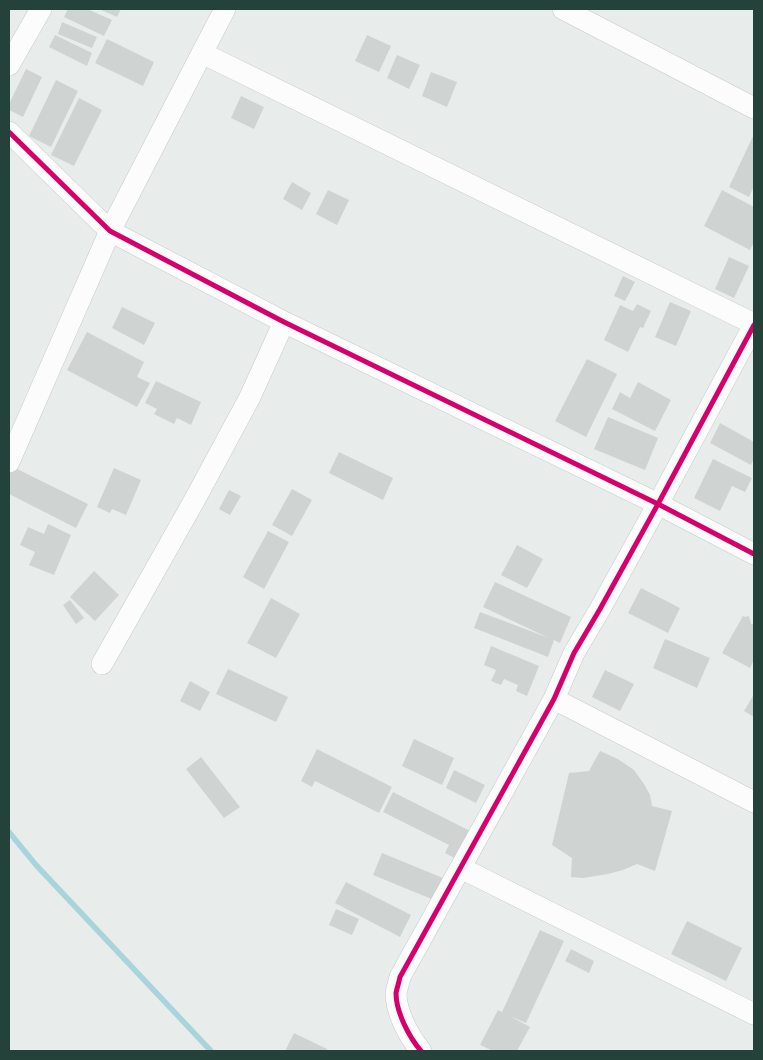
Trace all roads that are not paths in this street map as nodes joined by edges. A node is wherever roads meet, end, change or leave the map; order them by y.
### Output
1 (41, 9) edge
2 (225, 9) edge
3 (562, 9) edge
4 (202, 53) junction
5 (9, 65) edge
6 (754, 108) edge
7 (9, 132) edge
8 (110, 231) junction
9 (284, 322) junction
10 (754, 325) edge
11 (9, 462) edge
12 (658, 504) junction
13 (754, 554) edge
14 (102, 664) dead end
15 (554, 698) junction
16 (754, 802) edge
17 (461, 868) junction
18 (754, 1014) edge
19 (422, 1051) edge

1 - 5 street
2 - 4 street
3 - 6 street
4 - 8 street
4 - 10 street
7 - 8 street
8 - 9 street
8 - 11 street
9 - 12 street
9 - 14 street
10 - 12 street
12 - 13 street
12 - 15 street
15 - 16 street
15 - 17 street
17 - 18 street
17 - 19 street

